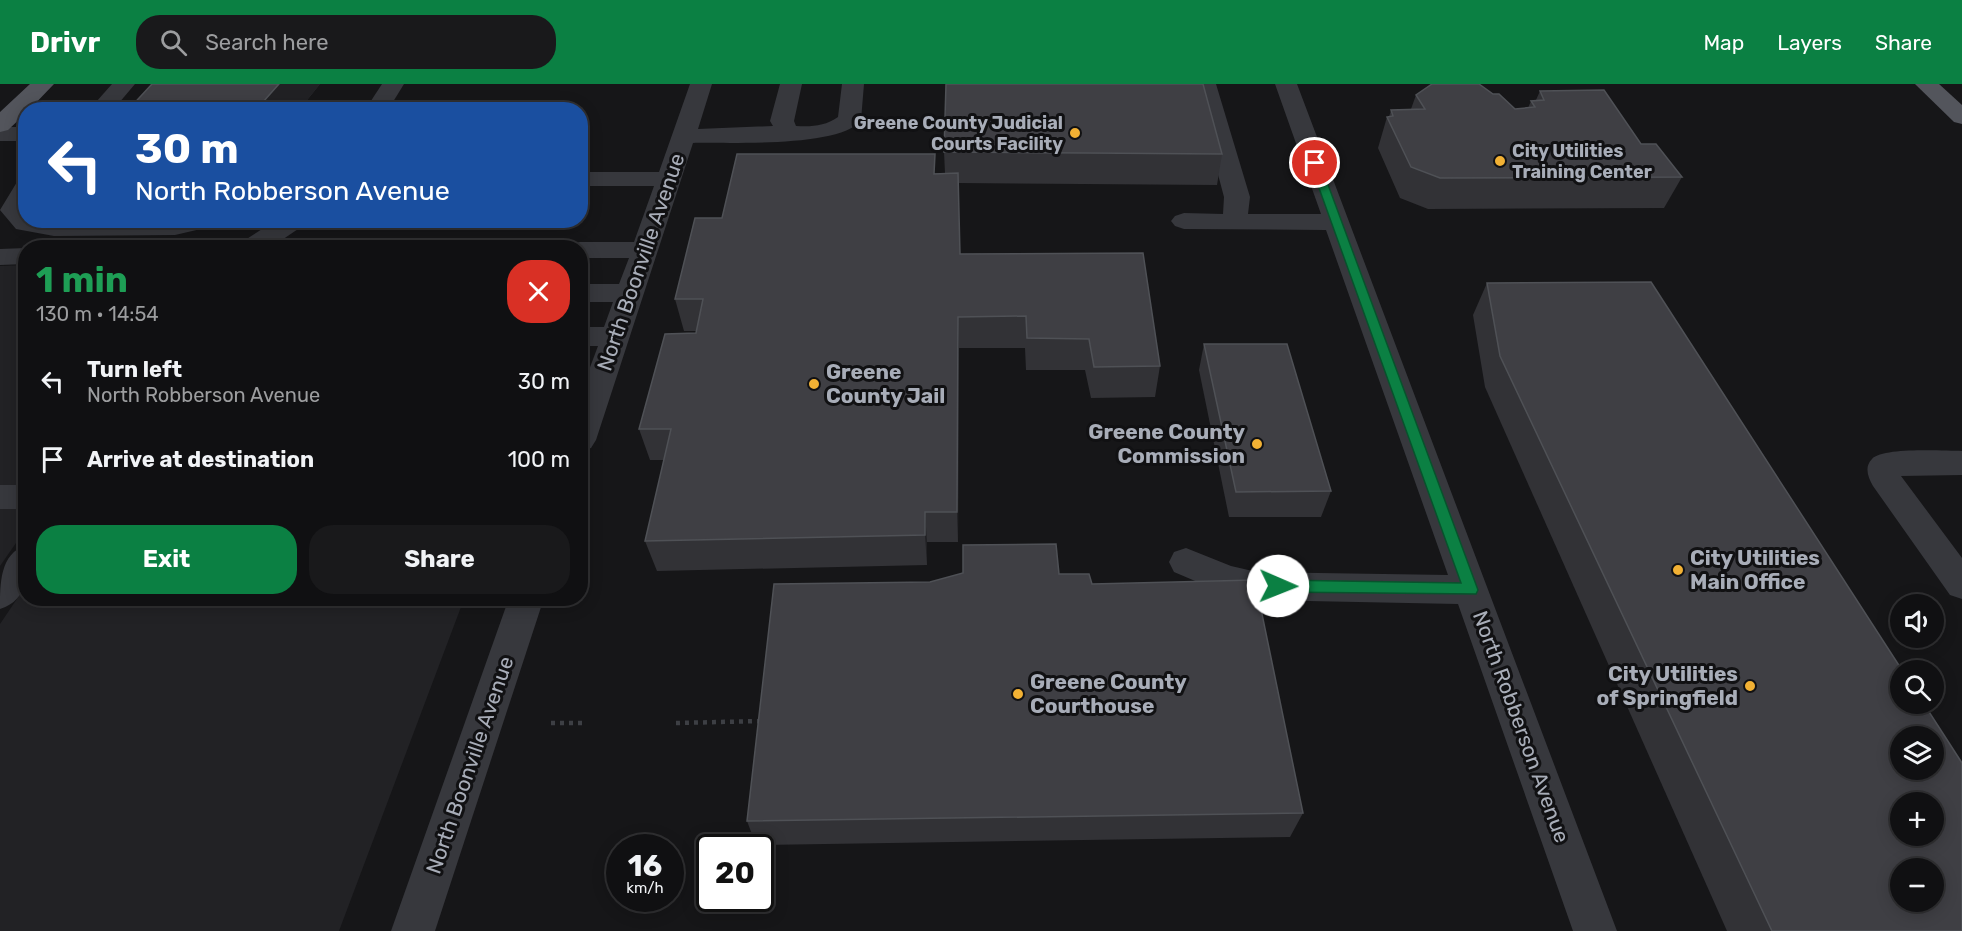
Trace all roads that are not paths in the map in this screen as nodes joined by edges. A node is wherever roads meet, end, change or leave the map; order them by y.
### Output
1 (43, 84) edge
2 (124, 84) edge
3 (393, 84) edge
4 (700, 84) edge
5 (791, 84) edge
6 (853, 84) edge
7 (1205, 84) edge
8 (1286, 84) edge
9 (1926, 84) edge
10 (24, 102) edge
11 (107, 102) edge
12 (381, 102) edge
13 (18, 108) edge
14 (1962, 117) edge
15 (0, 125) edge
16 (788, 133) junction
17 (0, 134) edge
18 (18, 134) edge
19 (683, 136) junction
20 (588, 179) edge
21 (669, 179) junction
22 (18, 201) edge
23 (18, 217) edge
24 (1184, 221) dead end
25 (1235, 221) junction
26 (1337, 222) junction
27 (282, 228) edge
28 (264, 240) edge
29 (588, 250) edge
30 (646, 250) junction
31 (18, 256) edge
32 (0, 257) edge
33 (588, 293) edge
34 (631, 293) junction
35 (616, 336) junction
36 (588, 337) edge
37 (588, 417) edge
38 (1962, 463) edge
39 (0, 497) edge
40 (18, 497) edge
41 (1186, 562) dead end
42 (18, 569) edge
43 (1962, 585) edge
44 (1470, 590) junction
45 (0, 595) edge
46 (523, 606) edge
47 (413, 931) edge
48 (1595, 931) edge

1 - 10 main road
2 - 11 street
3 - 12 street
4 - 19 street, North Boonville Avenue
5 - 16 street
6 - 16 street
7 - 25 street
8 - 26 street, North Robberson Avenue
9 - 14 main road
13 - 15 main road
16 - 19 street
17 - 18 street
19 - 21 street, North Boonville Avenue
20 - 21 street
21 - 30 street, North Boonville Avenue
22 - 23 street
24 - 25 street
25 - 26 street
26 - 44 street, North Robberson Avenue
27 - 28 street
29 - 30 street
30 - 34 street, North Boonville Avenue
31 - 32 street
33 - 34 street
34 - 35 street, North Boonville Avenue
35 - 36 street
35 - 37 street, North Boonville Avenue
38 - 43 street
39 - 40 street
41 - 44 street
42 - 45 street
44 - 48 street, North Robberson Avenue
46 - 47 street, North Boonville Avenue

